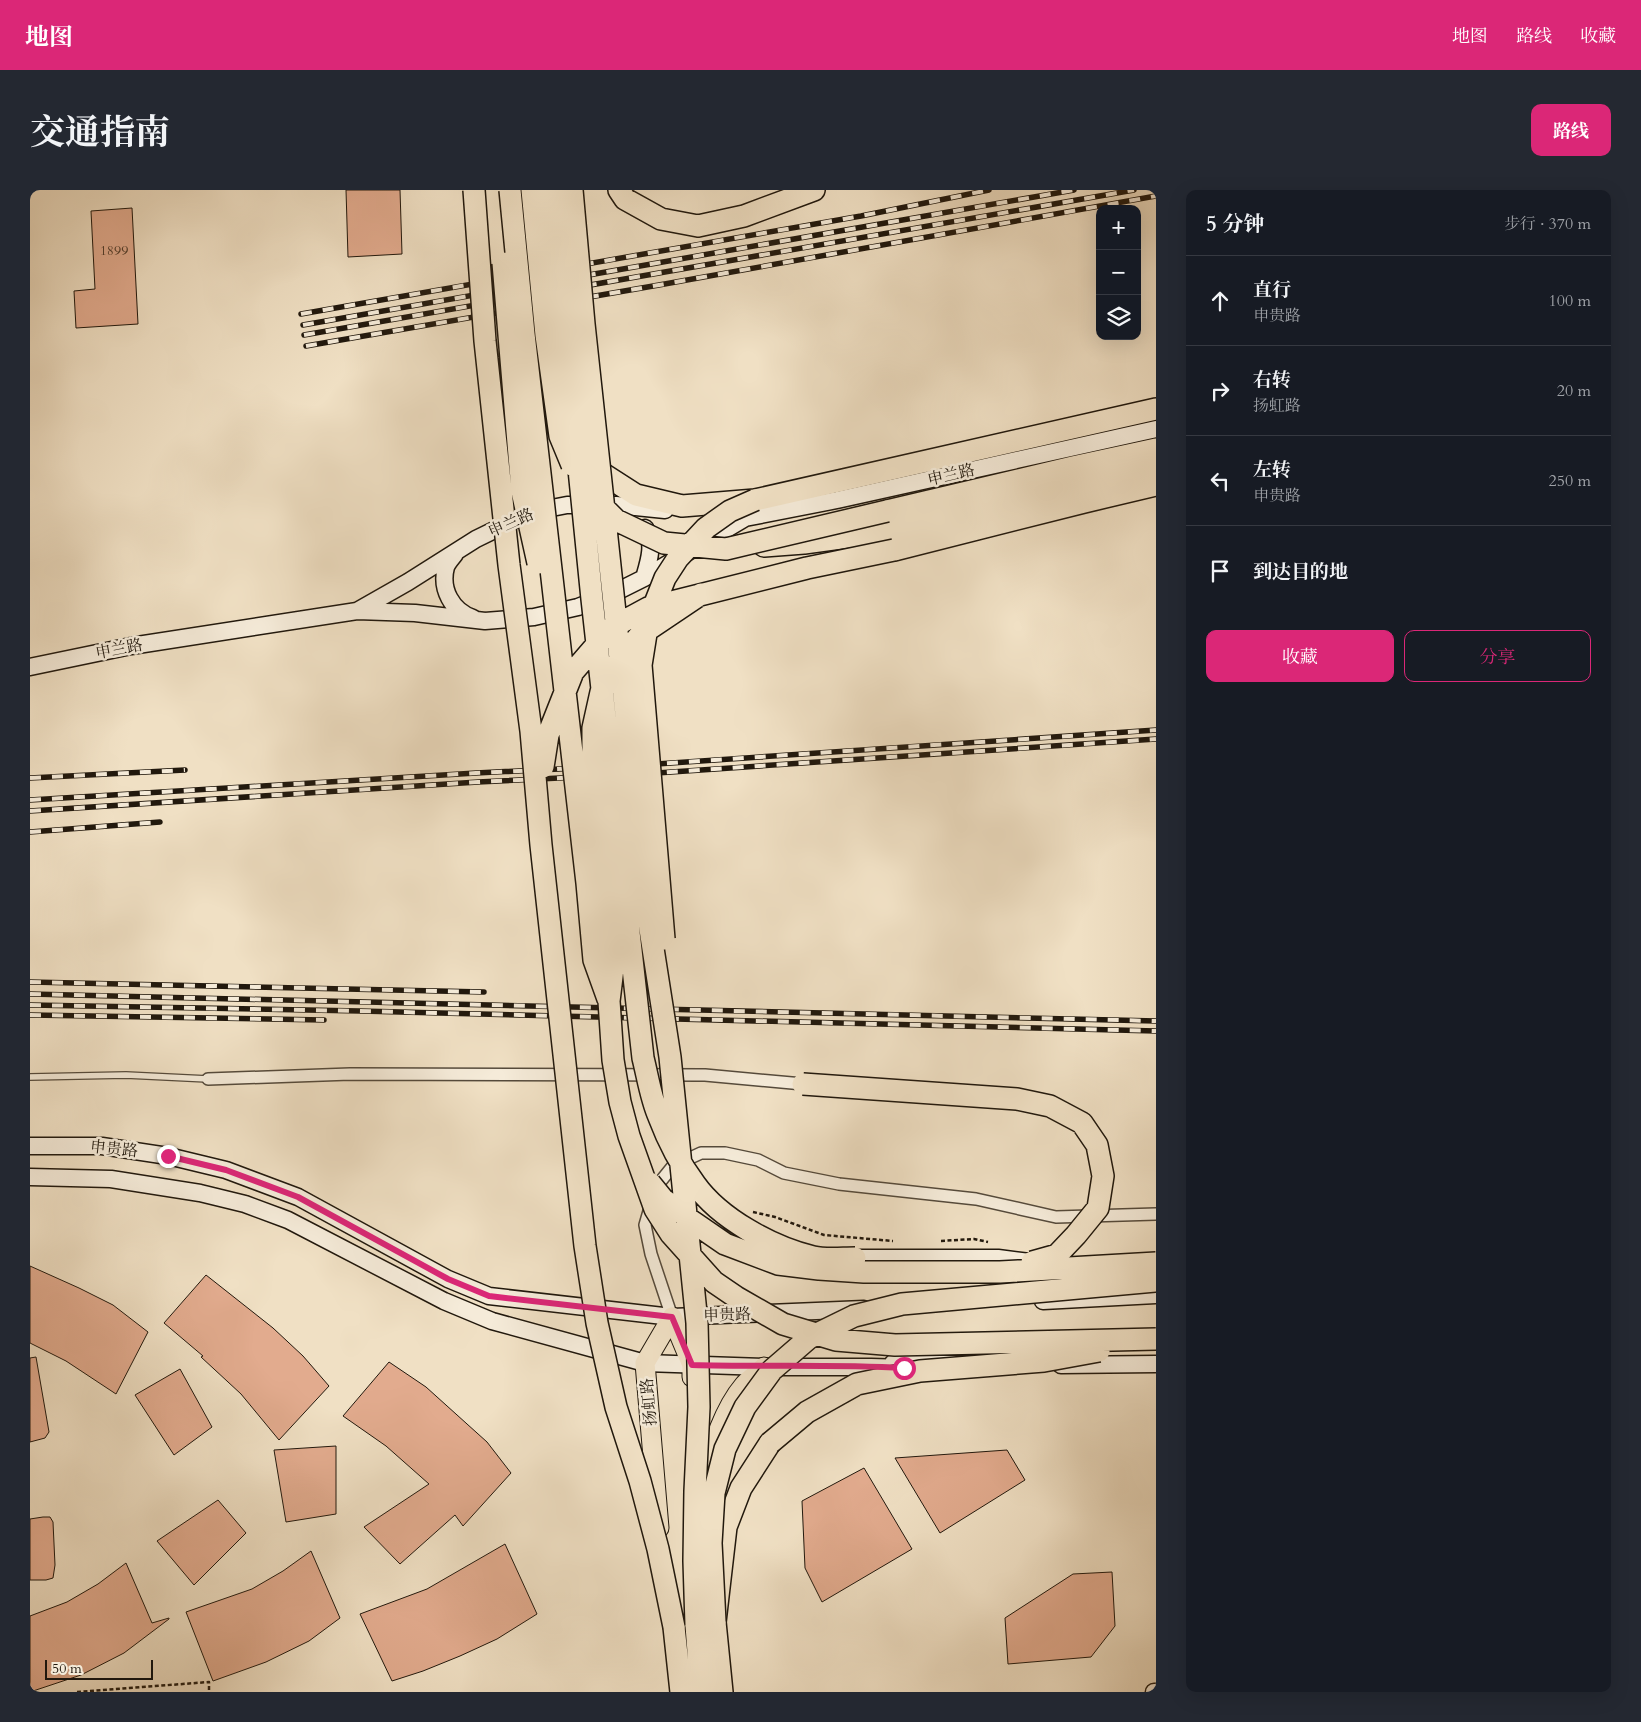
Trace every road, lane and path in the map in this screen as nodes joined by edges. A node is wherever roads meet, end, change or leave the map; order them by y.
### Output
1 (474, 190) edge
2 (497, 190) edge
3 (510, 190) edge
4 (532, 190) edge
5 (550, 190) edge
6 (572, 190) edge
7 (618, 190) edge
8 (814, 190) edge
9 (524, 334) junction
10 (1156, 409) edge
11 (1156, 429) edge
12 (1156, 449) edge
13 (1156, 466) edge
14 (1156, 486) edge
15 (616, 505) junction
16 (750, 509) junction
17 (892, 531) junction
18 (726, 549) junction
19 (458, 550) junction
20 (807, 568) junction
21 (644, 578) junction
22 (701, 594) junction
23 (357, 611) junction
24 (485, 622) junction
25 (561, 663) junction
26 (30, 667) edge
27 (541, 845) junction
28 (609, 1001) junction
29 (670, 1057) junction
30 (30, 1078) edge
31 (208, 1079) joint
32 (803, 1084) joint
33 (30, 1146) edge
34 (641, 1171) junction
35 (30, 1177) edge
36 (1156, 1214) edge
37 (855, 1258) joint
38 (1156, 1263) edge
39 (1000, 1272) junction
40 (1156, 1276) edge
41 (1095, 1277) junction
42 (1156, 1282) edge
43 (1156, 1295) edge
44 (672, 1317) junction
45 (1156, 1329) edge
46 (1156, 1340) edge
47 (645, 1363) junction
48 (1156, 1364) edge
49 (692, 1365) junction
50 (871, 1366) junction
51 (764, 1367) junction
52 (699, 1490) junction
53 (705, 1623) junction
54 (77, 1692) edge
55 (209, 1692) edge
56 (673, 1692) edge
57 (681, 1692) edge
58 (701, 1692) edge
59 (713, 1692) edge
60 (722, 1692) edge

1 - 27 highway, bridge
2 - 25 highway, bridge
3 - 9 highway, bridge
4 - 18 highway, bridge
5 - 37 highway, bridge
6 - 29 highway, bridge
7 - 8 highway
9 - 16 highway, bridge
9 - 25 highway, bridge
10 - 16 highway
11 - 16 main road, 申兰路
12 - 18 highway, bridge
13 - 17 highway
14 - 20 highway, bridge
15 - 16 main road, 申兰路
15 - 19 main road, 申兰路
15 - 21 main road
16 - 21 main road, 申兰路
16 - 29 highway, bridge
17 - 18 highway, bridge
17 - 20 highway, bridge
19 - 23 main road, 申兰路
19 - 24 main road
20 - 22 highway, bridge
21 - 24 main road, 申兰路
22 - 27 highway, bridge
22 - 28 highway, bridge
23 - 24 main road, 申兰路
23 - 26 main road, 申兰路
25 - 28 highway, bridge
27 - 57 highway, bridge
28 - 34 highway, bridge
29 - 53 highway, bridge
30 - 31 lane
31 - 32 street
32 - 39 highway, bridge
33 - 44 main road, 申贵路
34 - 39 highway, bridge
34 - 46 highway, bridge
35 - 47 main road, 申贵路
36 - 44 street
37 - 41 main road
38 - 39 highway, bridge
40 - 41 main road
41 - 43 main road
42 - 53 highway, bridge
43 - 44 main road, 申贵路
44 - 47 main road, 扬虹路
44 - 49 main road
45 - 50 main road, 申贵路
46 - 53 highway, bridge
47 - 49 main road, 申贵路
47 - 56 main road, 扬虹路
48 - 50 main road, 申贵路
49 - 51 main road, 申贵路
49 - 52 main road
50 - 51 main road, 申贵路
51 - 52 main road
52 - 59 main road
53 - 58 highway
53 - 60 highway
54 - 55 path

